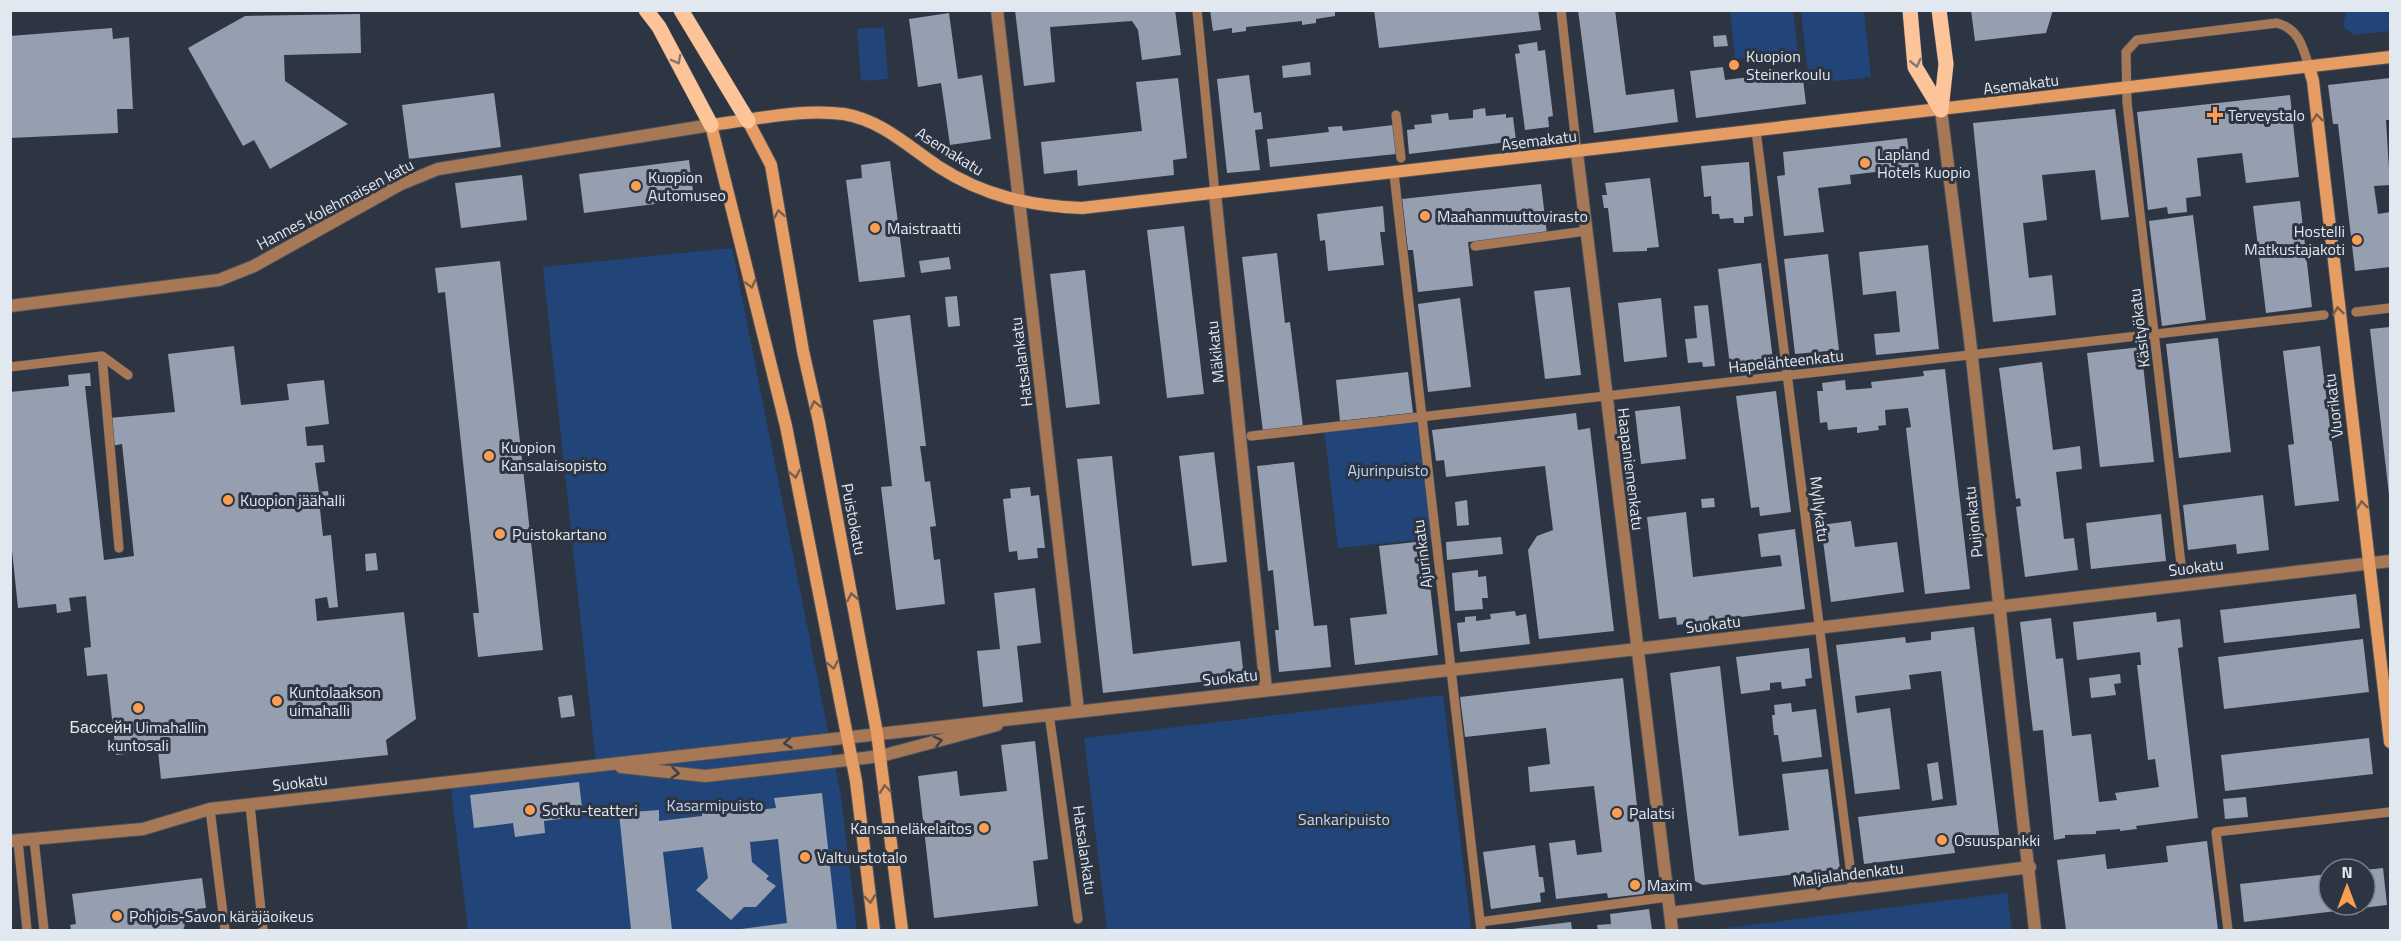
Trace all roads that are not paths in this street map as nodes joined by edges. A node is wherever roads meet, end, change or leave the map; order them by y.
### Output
1 (646, 10) edge
2 (681, 10) edge
3 (997, 10) edge
4 (1197, 10) edge
5 (1561, 10) edge
6 (1910, 10) edge
7 (1939, 10) edge
8 (2391, 57) edge
9 (2309, 66) junction
10 (2126, 88) junction
11 (1941, 110) junction
12 (1396, 115) dead end
13 (748, 121) junction
14 (711, 125) junction
15 (1756, 131) junction
16 (1577, 153) junction
17 (1401, 158) dead end
18 (1394, 174) junction
19 (1215, 195) junction
20 (1019, 202) junction
21 (1586, 231) junction
22 (1475, 246) dead end
23 (10, 306) edge
24 (2391, 309) edge
25 (2355, 312) dead end
26 (2324, 315) dead end
27 (2154, 334) junction
28 (1972, 355) junction
29 (102, 356) junction
30 (10, 366) edge
31 (128, 375) dead end
32 (1787, 376) junction
33 (1606, 396) junction
34 (1421, 417) junction
35 (1251, 436) dead end
36 (119, 548) dead end
37 (2391, 561) edge
38 (2369, 563) junction
39 (2181, 564) dead end
40 (2001, 606) junction
41 (1820, 628) junction
42 (1637, 649) junction
43 (1451, 669) junction
44 (1266, 690) junction
45 (1078, 710) junction
46 (1044, 714) junction
47 (878, 733) junction
48 (846, 736) junction
49 (2391, 742) edge
50 (881, 756) junction
51 (851, 759) junction
52 (596, 765) junction
53 (250, 805) junction
54 (210, 809) junction
55 (2391, 812) edge
56 (34, 839) junction
57 (14, 841) edge
58 (2030, 867) junction
59 (1853, 890) junction
60 (1668, 897) junction
61 (1670, 913) junction
62 (1078, 919) dead end
63 (1480, 926) edge
64 (27, 930) edge
65 (44, 930) edge
66 (225, 930) edge
67 (263, 930) edge
68 (874, 930) edge
69 (902, 930) edge
70 (1672, 930) edge
71 (2035, 930) edge
72 (2228, 930) edge

1 -> 14 main road
2 - 13 main road
3 - 20 street, Hatsalankatu
4 - 19 lane, Mäkikatu
5 - 16 lane, Haapaniemenkatu
6 -> 11 main road, Puijonkatu
7 - 11 main road, Puijonkatu
8 - 9 main road, Asemakatu
9 - 10 main road, Asemakatu
9 - 10 lane, Käsityökatu
38 -> 9 main road, Vuorikatu
10 - 11 main road, Asemakatu
10 - 27 lane, Käsityökatu
11 - 15 main road, Asemakatu
11 - 28 street, Puijonkatu
12 - 17 lane
13 - 14 main road, Asemakatu
13 - 20 main road, Asemakatu
47 -> 13 main road, Puistokatu
14 - 23 street, Hannes Kolehmaisen katu
14 -> 48 main road
15 - 16 main road, Asemakatu
15 - 32 lane, Myllykatu
16 - 18 main road, Asemakatu
16 - 21 street, Haapaniemenkatu
18 - 19 main road, Asemakatu
18 - 34 lane, Ajurinkatu
19 - 20 main road, Asemakatu
19 - 44 street, Mäkikatu
20 - 45 street, Hatsalankatu
21 - 22 lane
21 - 33 street, Haapaniemenkatu
24 - 25 lane
26 - 27 lane, Hapelähteenkatu
27 - 28 lane, Hapelähteenkatu
27 - 39 lane, Käsityökatu
28 - 32 lane, Hapelähteenkatu
28 - 40 street, Puijonkatu
29 - 30 lane
29 - 31 lane
29 - 36 lane
32 - 33 lane, Hapelähteenkatu
32 - 41 lane, Myllykatu
33 - 34 lane, Hapelähteenkatu
33 - 42 street, Haapaniemenkatu
34 - 35 lane, Hapelähteenkatu
34 - 43 lane, Ajurinkatu
37 - 38 street, Suokatu
38 - 40 street, Suokatu
38 - 49 main road, Vuorikatu
40 - 41 street, Suokatu
40 - 58 street, Puijonkatu
41 - 42 street, Suokatu
41 - 59 lane, Myllykatu
42 - 43 street, Suokatu
42 - 60 street, Haapaniemenkatu
43 - 44 street, Suokatu
43 - 63 lane, Ajurinkatu
44 - 45 street, Suokatu
45 - 46 street, Suokatu
46 - 47 street, Suokatu
50 -> 46 street, Suokatu
46 - 62 lane, Hatsalankatu
47 - 48 street, Suokatu
47 - 50 main road, Puistokatu
48 - 51 main road
48 -> 52 street, Suokatu
50 - 51 street, Suokatu
69 -> 50 main road, Puistokatu
52 -> 51 street, Suokatu
51 -> 68 main road
52 - 53 street, Suokatu
53 - 54 street, Suokatu
53 - 67 lane
54 - 56 street, Suokatu
54 - 66 lane
55 - 72 lane
56 - 57 street, Suokatu
56 - 65 lane
57 - 64 lane
58 - 59 street, Maljalahdenkatu
58 - 71 street, Puijonkatu
59 - 61 street, Maljalahdenkatu
60 - 61 street, Haapaniemenkatu
60 - 63 lane
61 - 70 street, Haapaniemenkatu

